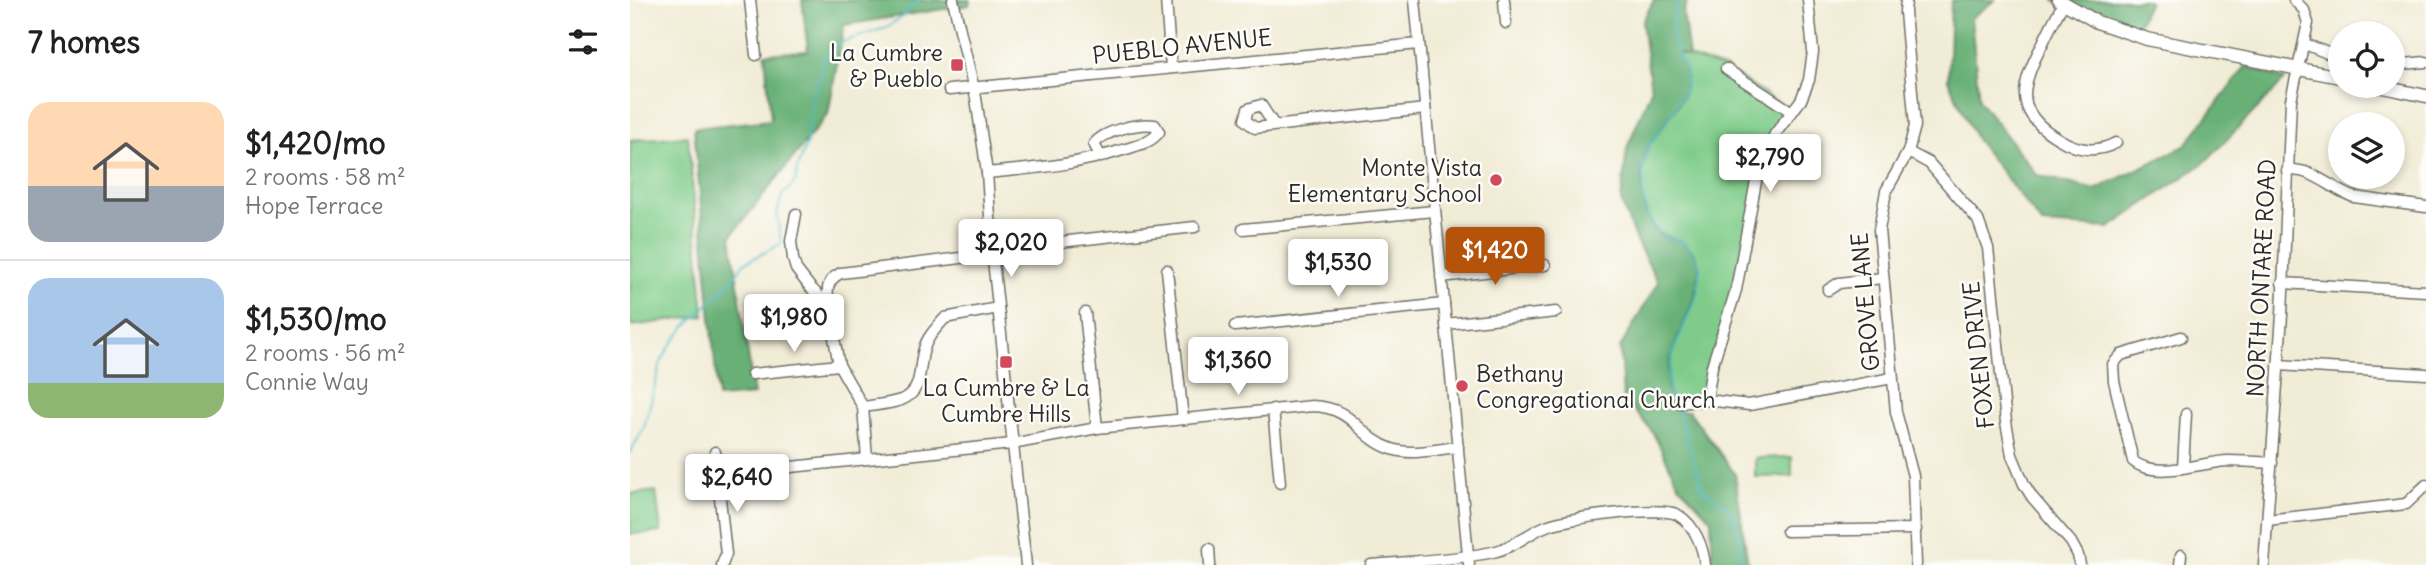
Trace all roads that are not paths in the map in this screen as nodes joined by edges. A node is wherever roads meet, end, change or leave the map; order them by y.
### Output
1 (750, 0) edge
2 (953, 0) edge
3 (1167, 0) edge
4 (1415, 0) edge
5 (1504, 0) edge
6 (1808, 0) edge
7 (1906, 0) edge
8 (2294, 0) edge
9 (2061, 2) edge
10 (1506, 23) dead end
11 (1419, 44) junction
12 (2305, 44) junction
13 (2328, 53) edge
14 (756, 55) dead end
15 (2426, 62) edge
16 (2405, 64) edge
17 (1171, 68) junction
18 (1726, 69) dead end
19 (2299, 69) junction
20 (2328, 75) edge
21 (973, 88) junction
22 (950, 90) dead end
23 (2405, 92) edge
24 (2426, 96) edge
25 (1425, 109) junction
26 (1793, 112) junction
27 (1274, 125) dead end
28 (2116, 143) dead end
29 (1908, 152) junction
30 (1101, 157) junction
31 (2287, 171) junction
32 (987, 173) junction
33 (2426, 207) edge
34 (1434, 211) junction
35 (796, 214) dead end
36 (1195, 228) dead end
37 (1242, 229) dead end
38 (993, 253) junction
39 (1545, 265) dead end
40 (1167, 270) dead end
41 (1441, 277) junction
42 (1882, 278) junction
43 (2282, 282) junction
44 (1828, 290) dead end
45 (2426, 291) edge
46 (1444, 304) junction
47 (828, 305) junction
48 (998, 308) junction
49 (1556, 312) dead end
50 (1084, 313) dead end
51 (1446, 324) junction
52 (1234, 326) dead end
53 (2181, 337) dead end
54 (839, 365) junction
55 (2278, 365) junction
56 (752, 374) dead end
57 (2426, 374) edge
58 (1892, 378) junction
59 (1707, 400) junction
60 (1679, 402) dead end
61 (863, 407) junction
62 (1273, 409) junction
63 (2186, 414) dead end
64 (1184, 419) junction
65 (1097, 428) junction
66 (1012, 444) junction
67 (1458, 447) junction
68 (715, 452) dead end
69 (867, 459) junction
70 (2272, 463) junction
71 (2183, 467) junction
72 (762, 470) dead end
73 (1280, 483) dead end
74 (2426, 485) edge
75 (2267, 520) junction
76 (1916, 529) junction
77 (1787, 531) dead end
78 (1209, 549) dead end
79 (1468, 560) edge
80 (722, 565) edge
81 (1026, 565) edge
82 (1210, 565) edge
83 (1371, 565) edge
84 (1705, 565) edge
85 (1916, 565) edge
86 (2080, 565) edge
87 (2264, 565) edge

1 - 14 street
2 - 21 street
3 - 17 street
4 - 11 street
5 - 10 street
6 - 26 street
7 - 29 street, GROVE LANE
8 - 12 street, NORTH ONTARE ROAD
9 - 19 main road
9 - 28 street
11 - 17 street, PUEBLO AVENUE
11 - 25 street
12 - 13 street
12 - 19 street, NORTH ONTARE ROAD
15 - 16 street
17 - 21 street, PUEBLO AVENUE
18 - 26 street
19 - 20 main road
19 - 31 street, NORTH ONTARE ROAD
21 - 22 street, PUEBLO AVENUE
21 - 32 street
23 - 24 main road
25 - 27 street
25 - 34 street
26 - 59 street
29 - 42 street, GROVE LANE
29 - 86 street, FOXEN DRIVE
30 - 30 street
30 - 32 street
31 - 33 street
31 - 43 street, NORTH ONTARE ROAD
32 - 38 street
34 - 37 street
34 - 41 street
35 - 47 street
36 - 38 street
38 - 47 street
38 - 48 street
39 - 41 street
40 - 64 street
41 - 46 street
42 - 44 street
42 - 58 street, GROVE LANE
43 - 45 street
43 - 55 street, NORTH ONTARE ROAD
46 - 51 street
46 - 52 street
47 - 54 street
48 - 61 street
48 - 66 street
49 - 51 street
50 - 65 street
51 - 67 street
53 - 71 street
54 - 56 street
54 - 61 street
55 - 57 street
55 - 70 street, NORTH ONTARE ROAD
58 - 59 street
58 - 76 street, GROVE LANE
59 - 60 street
61 - 69 street
62 - 64 street
62 - 67 street
62 - 73 street
63 - 71 street
64 - 65 street
65 - 66 street
66 - 69 street
66 - 81 street
67 - 79 street
68 - 80 street
69 - 72 street
70 - 71 street
70 - 75 street, NORTH ONTARE ROAD
74 - 75 street
75 - 87 street, NORTH ONTARE ROAD
76 - 77 street
76 - 85 street, GROVE LANE
78 - 82 street
79 - 83 street
79 - 84 street

